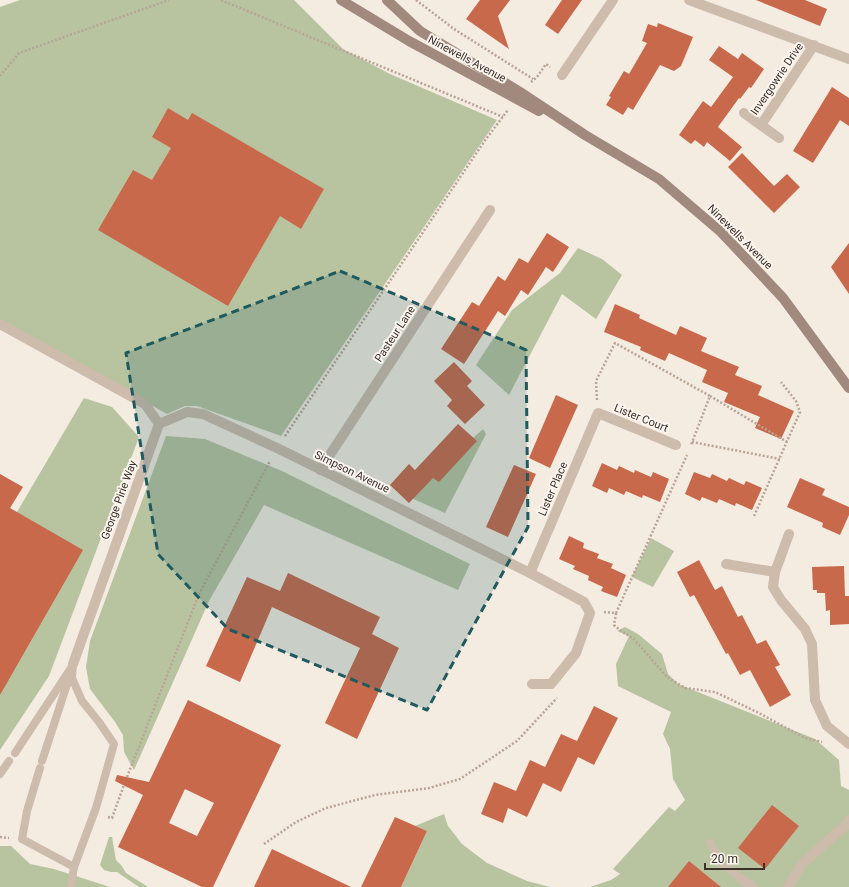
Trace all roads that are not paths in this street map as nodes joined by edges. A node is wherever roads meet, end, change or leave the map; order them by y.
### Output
1 (341, 0) edge
2 (387, 0) edge
3 (612, 0) edge
4 (689, 0) edge
5 (814, 46) junction
6 (849, 59) edge
7 (562, 75) dead end
8 (518, 95) junction
9 (744, 114) dead end
10 (760, 125) junction
11 (779, 138) dead end
12 (490, 210) dead end
13 (0, 324) edge
14 (849, 388) edge
15 (598, 413) joint
16 (160, 424) junction
17 (676, 445) dead end
18 (320, 470) junction
19 (788, 534) dead end
20 (726, 564) dead end
21 (775, 572) junction
22 (530, 573) junction
23 (73, 664) junction
24 (532, 684) dead end
25 (849, 744) edge
26 (15, 753) dead end
27 (9, 761) dead end
28 (0, 774) edge
29 (849, 820) edge
30 (710, 843) dead end
31 (74, 867) junction
32 (740, 878) joint
33 (71, 887) edge
34 (753, 887) edge
35 (788, 887) edge

1 - 8 street, Ninewells Avenue
2 - 8 street, Ninewells Avenue
3 - 7 street
4 - 5 street, Invergowrie Drive
5 - 6 street, Invergowrie Drive
5 - 10 street, Invergowrie Drive
8 - 14 street, Ninewells Avenue
9 - 10 street, Invergowrie Drive
10 - 11 street, Invergowrie Drive
12 - 18 street, Pasteur Lane
13 - 16 street
15 - 17 street, Lister Court
15 - 22 street, Lister Place
16 - 18 street, Simpson Avenue
16 - 23 street, George Pirie Way
18 - 22 street, Simpson Avenue
19 - 21 street
20 - 21 street
21 - 25 street
22 - 24 street, Simpson Avenue
23 - 26 lane, George Pirie Way
23 - 31 lane
23 - 31 lane
27 - 28 lane
29 - 35 street
30 - 32 lane
31 - 33 lane
32 - 34 street

